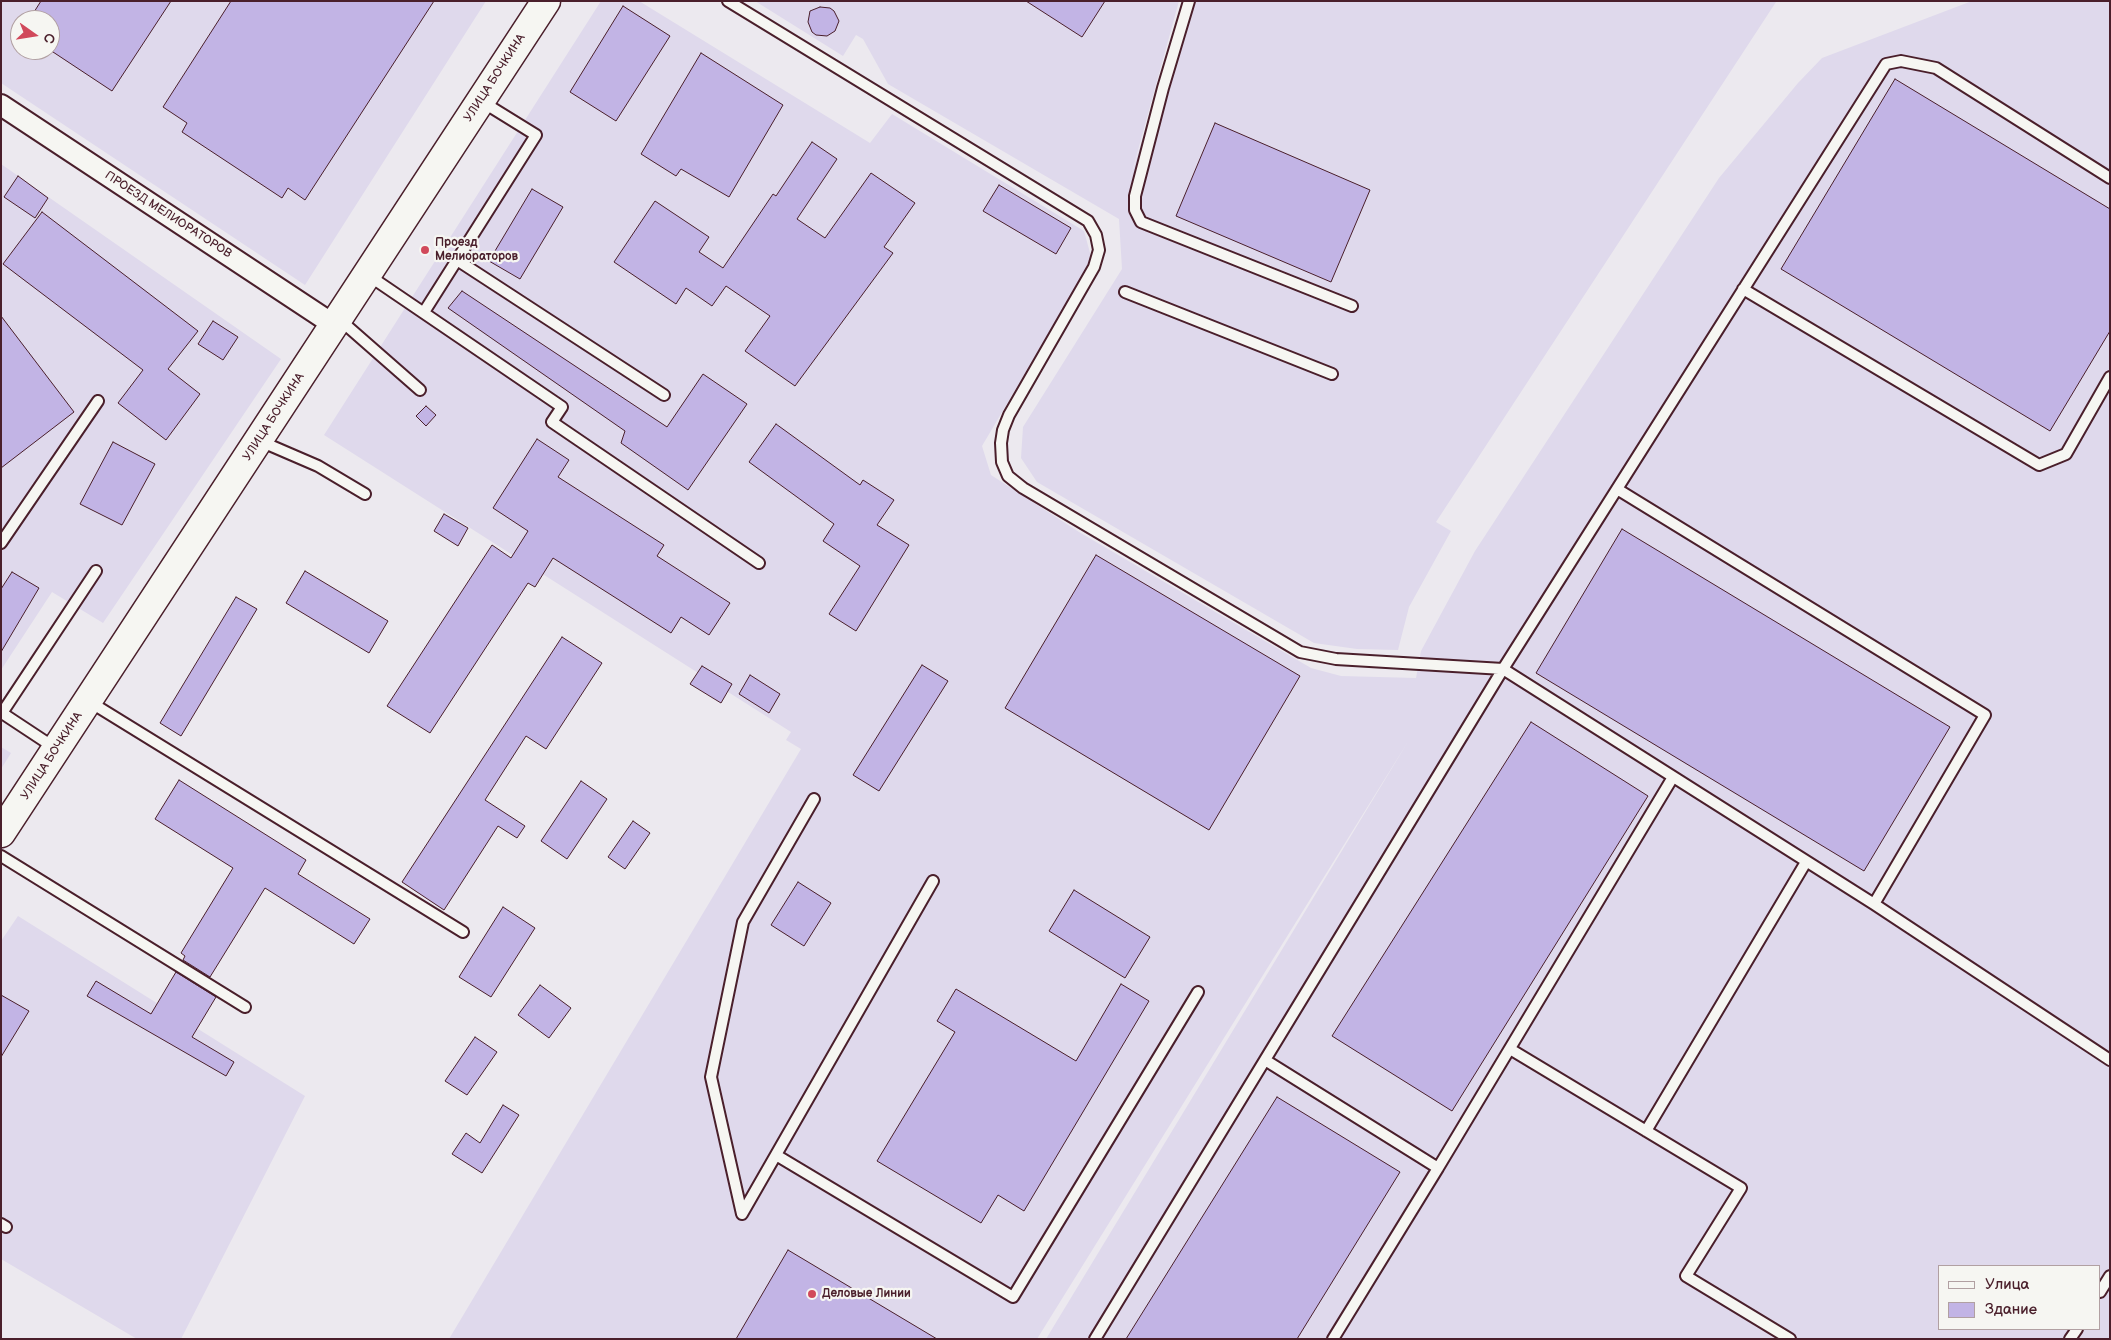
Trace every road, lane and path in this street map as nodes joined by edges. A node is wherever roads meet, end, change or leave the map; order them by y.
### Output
1 (546, 1) edge
2 (728, 1) edge
3 (1189, 1) edge
4 (481, 100) junction
5 (1, 105) edge
6 (2110, 178) edge
7 (457, 260) junction
8 (368, 274) junction
9 (1743, 289) junction
10 (1126, 292) dead end
11 (1352, 306) dead end
12 (424, 312) junction
13 (336, 321) junction
14 (1332, 374) dead end
15 (2110, 377) edge
16 (420, 390) dead end
17 (664, 395) dead end
18 (98, 401) dead end
19 (260, 441) junction
20 (1617, 490) junction
21 (365, 494) dead end
22 (1, 543) edge
23 (759, 563) dead end
24 (96, 571) dead end
25 (1502, 670) junction
26 (88, 701) junction
27 (2, 712) edge
28 (56, 749) junction
29 (1673, 777) junction
30 (814, 798) dead end
31 (1, 833) edge
32 (1, 856) edge
33 (1806, 862) junction
34 (933, 881) dead end
35 (1874, 904) junction
36 (463, 932) dead end
37 (1198, 992) dead end
38 (245, 1007) dead end
39 (1510, 1049) junction
40 (1265, 1060) junction
41 (2110, 1060) edge
42 (1646, 1131) junction
43 (776, 1155) junction
44 (1438, 1168) junction
45 (2110, 1276) edge
46 (2101, 1290) edge
47 (1095, 1339) edge
48 (1333, 1339) edge
49 (1790, 1339) edge

1 - 4 street, УЛИЦА БОЧКИНА
2 - 25 lane
3 - 11 lane
4 - 7 lane
4 - 8 street, УЛИЦА БОЧКИНА
5 - 13 street, ПРОЕЗД МЕЛИОРАТОРОВ
6 - 9 lane
7 - 12 lane
7 - 17 lane
8 - 12 lane
8 - 13 street, УЛИЦА БОЧКИНА
9 - 15 lane
9 - 20 lane
10 - 14 lane
12 - 23 lane
13 - 16 lane
13 - 19 street, УЛИЦА БОЧКИНА
18 - 22 lane
19 - 21 lane
19 - 26 street, УЛИЦА БОЧКИНА
20 - 25 lane
20 - 35 lane
24 - 27 lane
25 - 29 lane
25 - 40 lane
26 - 28 street, УЛИЦА БОЧКИНА
26 - 36 lane
27 - 28 lane
28 - 31 street, УЛИЦА БОЧКИНА
29 - 33 lane
29 - 39 lane
30 - 43 lane
32 - 38 lane
33 - 35 lane
33 - 42 lane
34 - 43 lane
35 - 41 lane
37 - 43 lane
39 - 42 lane
39 - 44 lane
40 - 44 lane
40 - 47 lane
42 - 49 lane
44 - 48 lane
45 - 46 lane

